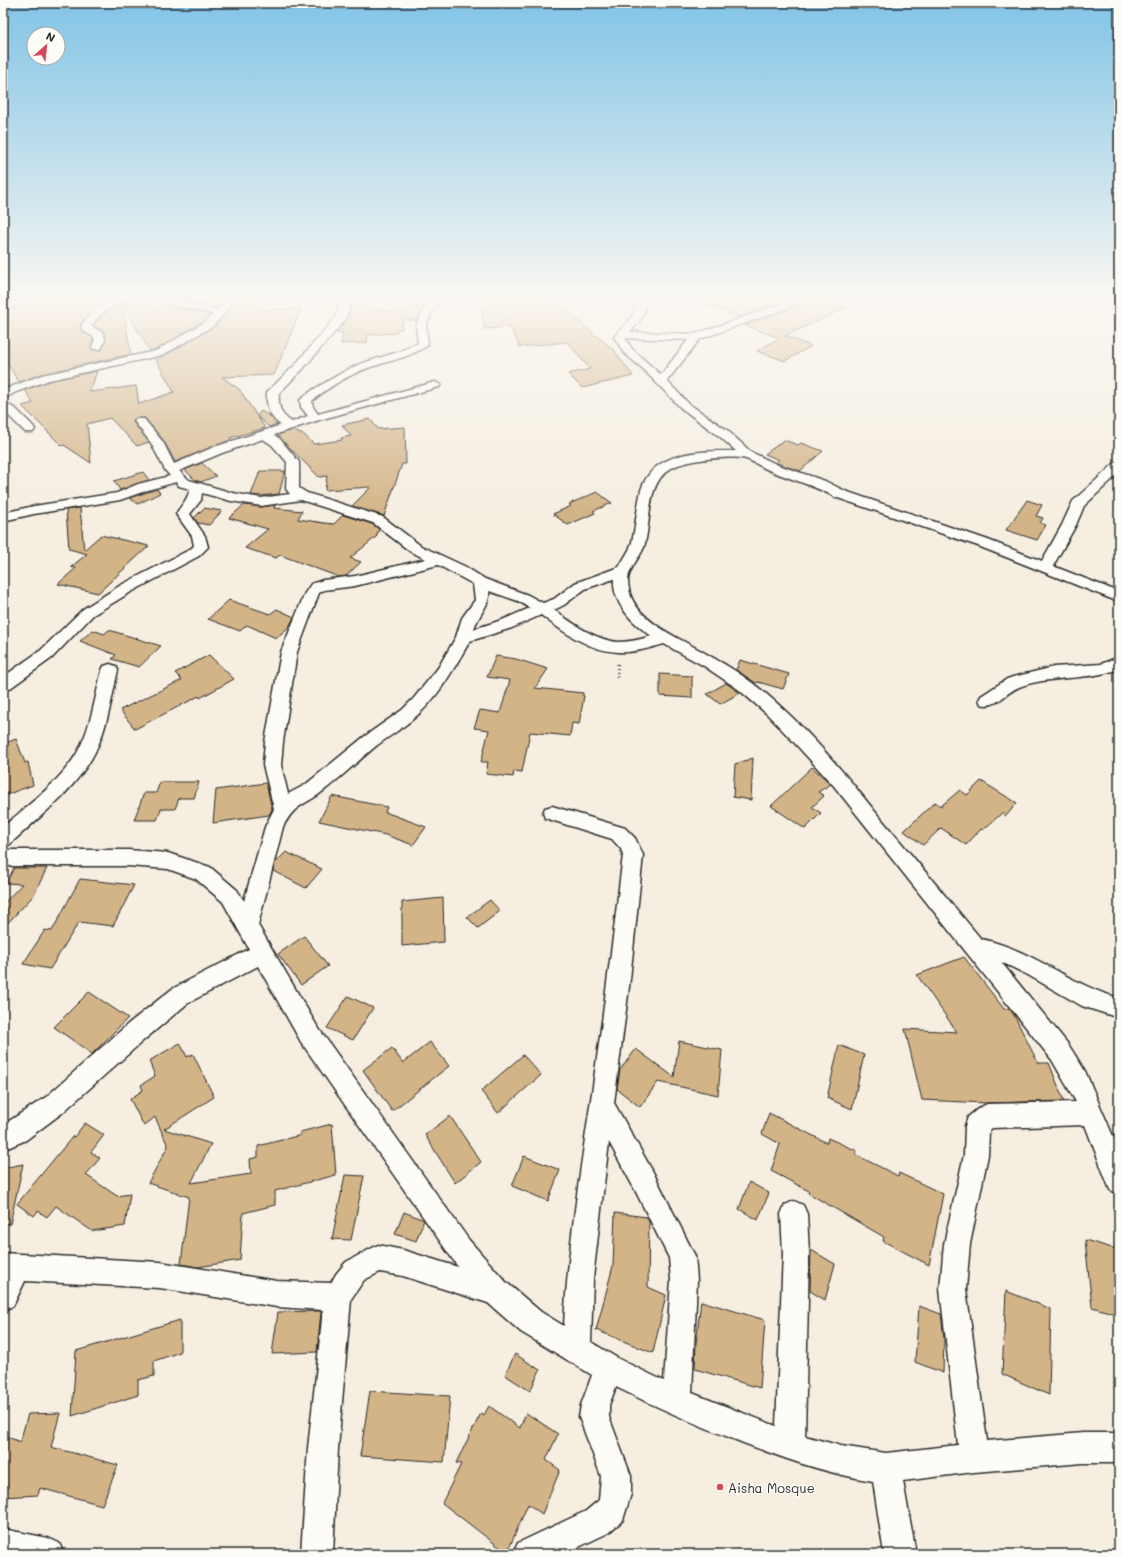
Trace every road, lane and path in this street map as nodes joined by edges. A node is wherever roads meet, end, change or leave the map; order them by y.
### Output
1 (85, 369) edge
2 (297, 369) edge
3 (361, 369) edge
4 (648, 369) edge
5 (671, 369) edge
6 (661, 382) junction
7 (435, 385) dead end
8 (3, 396) edge
9 (3, 405) edge
10 (315, 418) junction
11 (140, 421) dead end
12 (290, 426) junction
13 (29, 429) dead end
14 (264, 434) junction
15 (747, 455) junction
16 (1119, 466) edge
17 (174, 474) junction
18 (197, 487) junction
19 (302, 496) junction
20 (3, 517) edge
21 (440, 560) junction
22 (1045, 568) junction
23 (624, 570) junction
24 (480, 582) junction
25 (1119, 597) edge
26 (543, 609) junction
27 (464, 637) junction
28 (666, 638) junction
29 (1119, 663) edge
30 (110, 670) dead end
31 (3, 685) edge
32 (987, 700) dead end
33 (283, 809) junction
34 (552, 813) dead end
35 (3, 852) edge
36 (247, 927) junction
37 (974, 947) junction
38 (262, 953) junction
39 (1119, 1008) edge
40 (601, 1104) junction
41 (1091, 1113) junction
42 (3, 1138) edge
43 (1119, 1181) edge
44 (794, 1214) dead end
45 (10, 1266) edge
46 (496, 1292) junction
47 (3, 1296) edge
48 (338, 1297) junction
49 (577, 1350) junction
50 (609, 1369) junction
51 (677, 1402) junction
52 (790, 1446) junction
53 (1119, 1448) edge
54 (974, 1457) junction
55 (886, 1468) junction
56 (3, 1545) edge
57 (48, 1554) edge
58 (317, 1554) edge
59 (529, 1554) edge
60 (900, 1554) edge

1 - 8 street
2 - 12 street
3 - 10 street
4 - 6 street
5 - 6 street
6 - 15 street
7 - 10 street
9 - 13 street
10 - 12 street
11 - 17 street
12 - 14 street
14 - 17 street
14 - 19 street
15 - 22 street
15 - 23 street
16 - 22 street
17 - 18 street
17 - 20 street
18 - 19 street
18 - 31 street
19 - 21 street
21 - 24 street
21 - 33 street
22 - 25 street
23 - 26 street
23 - 28 street
24 - 26 street
24 - 27 street
26 - 27 street
26 - 28 street
27 - 33 street
28 - 37 street
29 - 32 street
30 - 35 street
33 - 36 street
34 - 40 street
35 - 36 street
36 - 38 street
37 - 39 street
37 - 41 street
38 - 42 street
38 - 46 street
40 - 49 street
40 - 51 street
41 - 43 street
41 - 54 street
44 - 52 street
45 - 47 street
45 - 48 street
46 - 48 street
46 - 49 street
48 - 58 street
49 - 50 street
50 - 51 street
50 - 59 street
51 - 52 street
52 - 55 street
53 - 54 street
54 - 55 street
55 - 60 street
56 - 57 street

